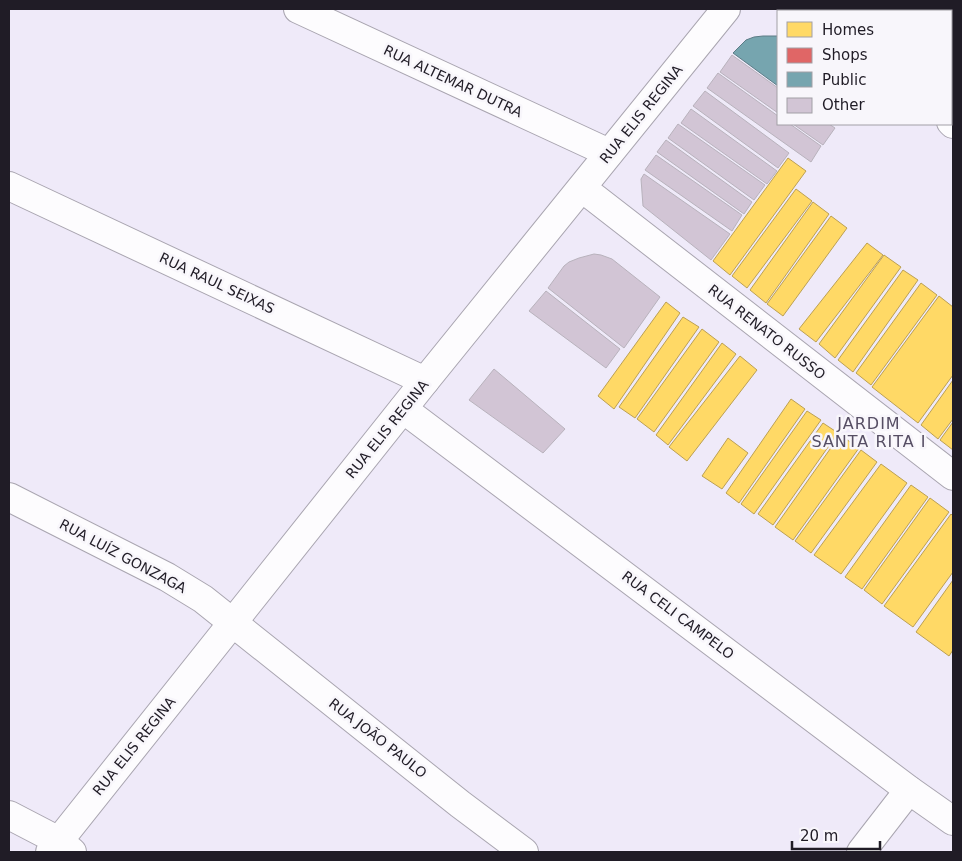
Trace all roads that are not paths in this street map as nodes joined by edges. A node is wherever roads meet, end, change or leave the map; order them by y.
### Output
1 (298, 9) edge
2 (726, 9) edge
3 (609, 153) junction
4 (9, 186) edge
5 (582, 188) junction
6 (425, 380) junction
7 (403, 408) junction
8 (953, 476) edge
9 (9, 497) edge
10 (233, 622) junction
11 (909, 790) junction
12 (9, 815) edge
13 (953, 821) edge
14 (60, 849) edge
15 (524, 852) edge
16 (861, 852) edge

1 - 3 street, RUA ALTEMAR DUTRA
2 - 3 street, RUA ELIS REGINA
3 - 5 street, RUA ELIS REGINA
4 - 6 street, RUA RAUL SEIXAS
5 - 6 street, RUA ELIS REGINA
5 - 8 street, RUA RENATO RUSSO
6 - 7 street, RUA ELIS REGINA
7 - 10 street, RUA ELIS REGINA
7 - 11 street, RUA CELI CAMPELO
9 - 10 street, RUA LUÍZ GONZAGA
10 - 14 street, RUA ELIS REGINA
10 - 15 street, RUA JOÃO PAULO
11 - 13 street, RUA CELI CAMPELO
11 - 16 street
12 - 14 street

